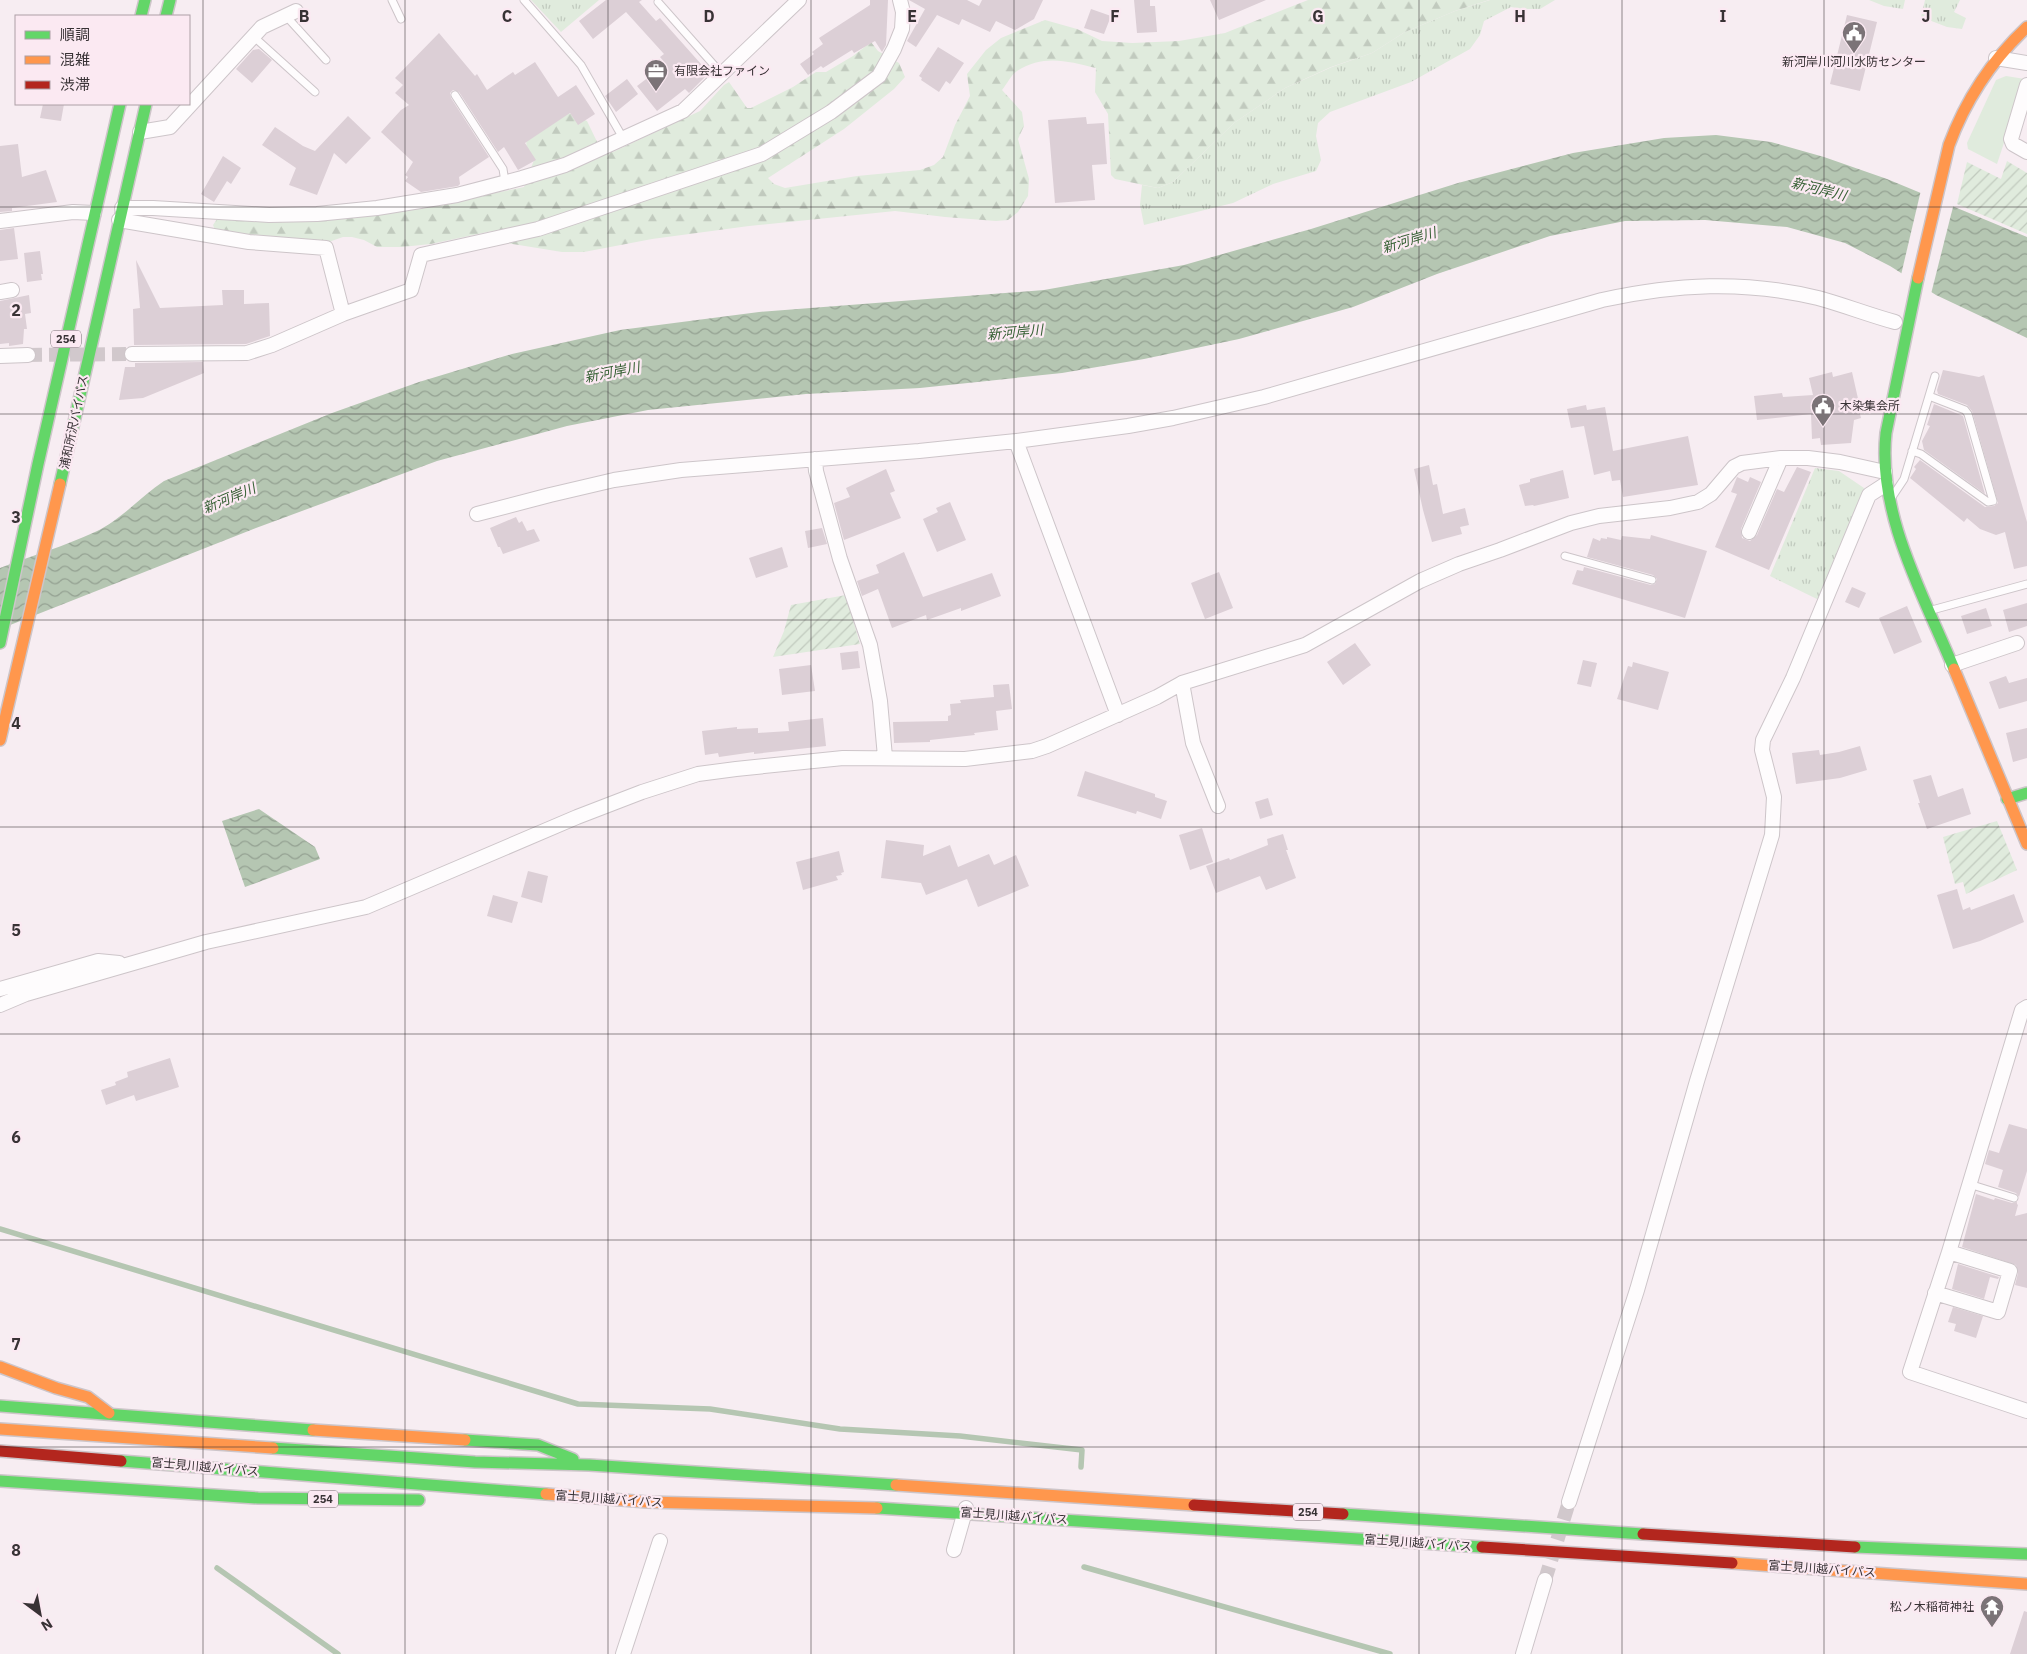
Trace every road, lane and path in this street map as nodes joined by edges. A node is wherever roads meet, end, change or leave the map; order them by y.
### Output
1 (145, 0) edge
2 (170, 0) edge
3 (392, 0) edge
4 (524, 0) edge
5 (799, 0) edge
6 (900, 0) edge
7 (658, 2) dead end
8 (291, 13) joint
9 (141, 15) edge
10 (166, 15) edge
11 (401, 19) dead end
12 (2027, 27) edge
13 (252, 36) junction
14 (1996, 58) junction
15 (326, 60) dead end
16 (2027, 63) edge
17 (721, 73) junction
18 (2027, 84) edge
19 (315, 92) dead end
20 (455, 95) dead end
21 (120, 105) edge
22 (146, 105) edge
23 (190, 105) edge
24 (190, 105) edge
25 (140, 132) junction
26 (622, 138) junction
27 (2027, 152) edge
28 (505, 182) junction
29 (112, 214) junction
30 (0, 221) edge
31 (343, 314) junction
32 (1895, 322) dead end
33 (132, 354) tunnel mouth
34 (28, 355) tunnel mouth
35 (0, 356) edge
36 (1935, 376) dead end
37 (1929, 396) junction
38 (1016, 441) junction
39 (1912, 451) junction
40 (1781, 458) junction
41 (815, 459) junction
42 (1886, 478) junction
43 (1889, 501) junction
44 (477, 514) dead end
45 (1750, 532) dead end
46 (1565, 556) dead end
47 (1652, 580) dead end
48 (2027, 584) edge
49 (1929, 610) junction
50 (0, 643) edge
51 (2017, 643) dead end
52 (1952, 665) junction
53 (1182, 683) junction
54 (1118, 714) junction
55 (0, 740) edge
56 (885, 757) junction
57 (2027, 793) edge
58 (2007, 799) junction
59 (1218, 806) dead end
60 (2027, 844) edge
61 (128, 964) junction
62 (0, 989) edge
63 (0, 1005) edge
64 (2027, 1008) edge
65 (1969, 1184) junction
66 (2014, 1198) dead end
67 (1948, 1252) junction
68 (1935, 1293) junction
69 (0, 1367) edge
70 (0, 1406) edge
71 (2027, 1411) edge
72 (114, 1416) junction
73 (0, 1429) edge
74 (0, 1451) edge
75 (589, 1465) junction
76 (0, 1481) edge
77 (970, 1490) junction
78 (432, 1500) dead end
79 (491, 1501) dead end
80 (648, 1502) junction
81 (1569, 1502) tunnel mouth
82 (965, 1513) junction
83 (660, 1541) dead end
84 (954, 1550) dead end
85 (2027, 1554) edge
86 (1546, 1580) tunnel mouth
87 (2027, 1584) edge
88 (623, 1654) edge
89 (1523, 1654) edge

1 - 9 main road
2 - 10 main road
3 - 11 lane
4 - 26 lane
5 - 17 street
6 - 31 street
7 - 17 lane
8 - 13 street
8 - 15 lane
12 - 14 main road
13 - 19 lane
13 - 24 street
14 - 16 street
14 - 42 main road
17 - 26 street
18 - 27 street
20 - 28 lane
21 - 29 main road, 浦和所沢バイパス / 254
22 - 25 main road, 浦和所沢バイパス / 254
23 - 25 street
25 - 29 main road, 浦和所沢バイパス / 254
26 - 28 street
28 - 29 street
29 - 30 street
29 - 31 street
29 - 50 main road, 浦和所沢バイパス / 254
29 - 55 main road, 浦和所沢バイパス / 254
31 - 33 street
32 - 38 street
34 - 35 street
36 - 37 lane
37 - 39 lane
37 - 39 lane
38 - 41 street
38 - 54 street
39 - 43 lane
40 - 42 street
40 - 45 street
40 - 53 street
41 - 44 street
41 - 56 street
42 - 43 main road
42 - 81 street
43 - 49 main road
46 - 47 lane
48 - 49 lane
49 - 52 main road
51 - 52 street
52 - 58 main road
53 - 54 street
53 - 59 street
54 - 56 street
56 - 61 street
57 - 58 main road
58 - 60 main road
61 - 62 street
61 - 63 street
64 - 65 street
65 - 66 lane
65 - 67 street
67 - 68 street
67 - 68 street
68 - 71 street
69 - 72 main road
70 - 72 main road, 254
72 - 75 main road, 254
73 - 75 main road, 富士見川越バイパス / 254
74 - 80 main road, 富士見川越バイパス / 254
75 - 77 main road, 富士見川越バイパス / 254
76 - 78 main road, 254
77 - 82 street
77 - 85 main road, 富士見川越バイパス / 254
79 - 80 main road, 254
80 - 82 main road, 富士見川越バイパス / 254
82 - 84 street
82 - 87 main road, 富士見川越バイパス / 254
83 - 88 street
86 - 89 street

